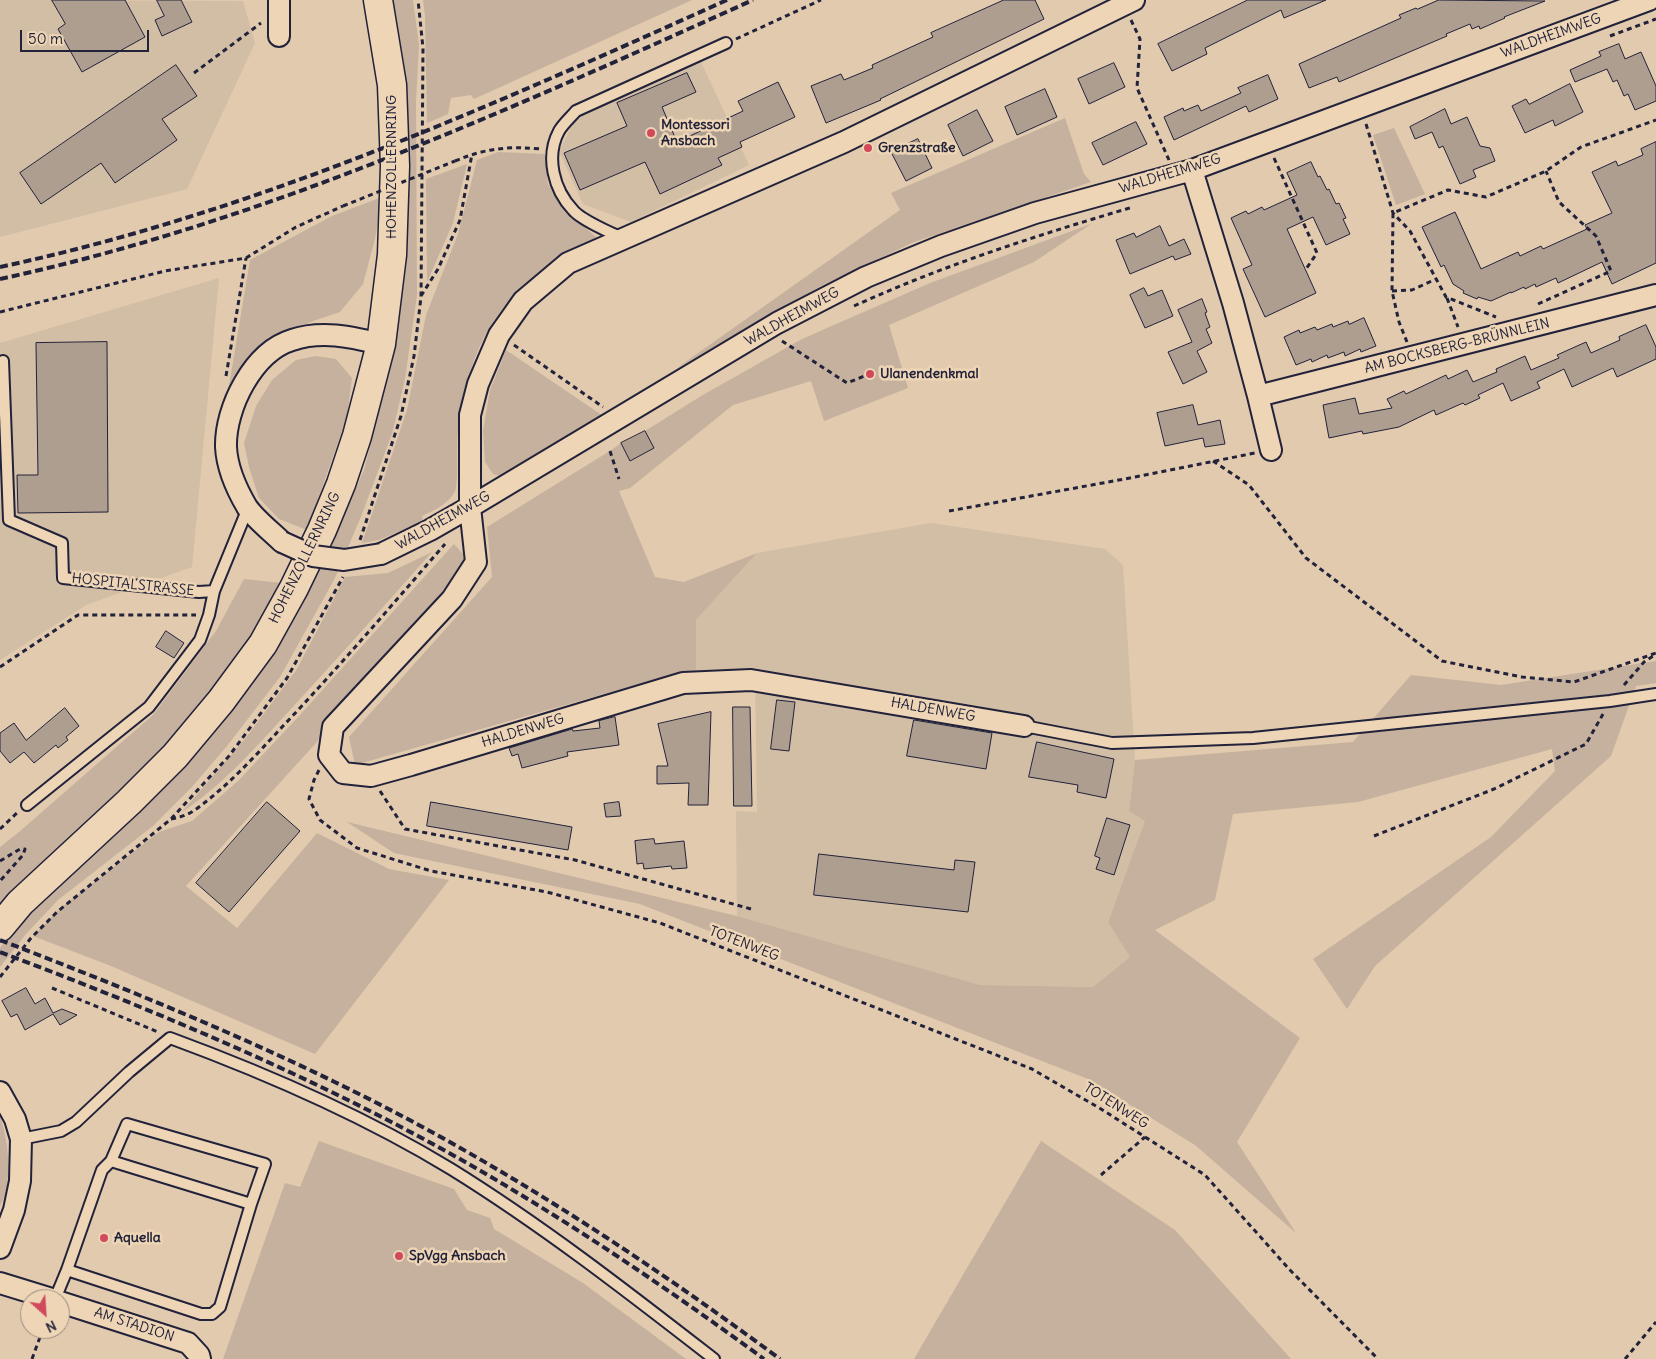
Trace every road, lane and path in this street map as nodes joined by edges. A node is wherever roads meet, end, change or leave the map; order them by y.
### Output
1 (378, 0) edge
2 (418, 0) edge
3 (821, 0) edge
4 (1650, 0) edge
5 (1129, 2) edge
6 (279, 4) edge
7 (279, 36) dead end
8 (726, 43) joint
9 (194, 73) dead end
10 (1359, 107) junction
11 (1656, 120) edge
12 (1267, 142) junction
13 (552, 150) junction
14 (472, 154) junction
15 (1546, 171) junction
16 (1184, 172) junction
17 (1142, 205) dead end
18 (1393, 213) junction
19 (625, 238) junction
20 (246, 258) junction
21 (1306, 269) dead end
22 (1436, 279) junction
23 (1392, 291) junction
24 (1656, 295) edge
25 (1446, 297) junction
26 (1538, 304) dead end
27 (853, 306) dead end
28 (0, 312) edge
29 (1501, 319) dead end
30 (499, 335) junction
31 (788, 337) dead end
32 (381, 344) junction
33 (1464, 344) junction
34 (1414, 358) junction
35 (3, 360) dead end
36 (872, 374) dead end
37 (224, 384) dead end
38 (1258, 396) junction
39 (620, 418) junction
40 (1271, 450) joint
41 (610, 452) dead end
42 (1213, 461) junction
43 (619, 479) dead end
44 (248, 508) junction
45 (470, 508) junction
46 (949, 511) dead end
47 (449, 538) dead end
48 (214, 591) junction
49 (209, 615) junction
50 (1656, 654) edge
51 (0, 667) edge
52 (1656, 694) edge
53 (1610, 701) junction
54 (1024, 726) joint
55 (329, 755) junction
56 (371, 776) junction
57 (27, 805) joint
58 (0, 829) edge
59 (1374, 836) dead end
60 (0, 861) edge
61 (0, 881) edge
62 (751, 909) dead end
63 (0, 927) edge
64 (0, 977) edge
65 (52, 988) dead end
66 (170, 1038) junction
67 (0, 1092) edge
68 (1145, 1137) junction
69 (21, 1139) junction
70 (111, 1160) junction
71 (1101, 1175) dead end
72 (250, 1204) junction
73 (0, 1248) edge
74 (67, 1270) junction
75 (0, 1283) edge
76 (20, 1289) edge
77 (59, 1289) edge
78 (70, 1305) edge
79 (1656, 1322) edge
80 (39, 1339) edge
81 (32, 1359) edge
82 (200, 1359) edge
83 (714, 1359) edge
84 (1378, 1359) edge
85 (1625, 1359) edge

1 - 32 main road, HOHENZOLLERNRING
2 - 14 path
3 - 8 path
4 - 10 street, WALDHEIMWEG
5 - 16 path
5 - 19 street
6 - 7 street
6 - 9 path
8 - 13 lane
10 - 12 street, WALDHEIMWEG
10 - 18 path
11 - 15 path
12 - 16 street, WALDHEIMWEG
12 - 21 path
13 - 14 path
13 - 19 lane
14 - 20 path, bridge
15 - 18 path
15 - 26 path
16 - 38 street
16 - 39 street, WALDHEIMWEG
17 - 27 path
18 - 22 path
18 - 23 path
19 - 30 street
20 - 28 path
20 - 37 path
22 - 23 path
22 - 25 path
23 - 34 path
24 - 33 street, AM BOCKSBERG-BRÜNNLEIN
25 - 29 path
25 - 33 path
30 - 39 path
30 - 45 street
31 - 36 path
32 - 44 street, WALDHEIMWEG
32 - 63 main road, HOHENZOLLERNRING
33 - 34 street, AM BOCKSBERG-BRÜNNLEIN
34 - 38 street, AM BOCKSBERG-BRÜNNLEIN
35 - 48 lane, HOSPITALSTRASSE
38 - 40 street
39 - 45 street, WALDHEIMWEG
40 - 42 path
41 - 43 path
42 - 46 path
42 - 50 path
44 - 45 street, WALDHEIMWEG, bridge
44 - 48 lane, HOSPITALSTRASSE
45 - 55 street
47 - 64 path
48 - 49 lane, HOSPITALSTRASSE
49 - 51 path
49 - 57 lane, HOSPITALSTRASSE
50 - 53 path
52 - 53 lane
53 - 54 lane
53 - 59 path
54 - 56 street, HALDENWEG
55 - 56 street, HALDENWEG
55 - 68 path, TOTENWEG
56 - 62 path
57 - 58 path
60 - 61 path
65 - 66 path
66 - 69 lane
66 - 83 lane
67 - 69 street
68 - 71 path
68 - 84 path, TOTENWEG
69 - 73 street
70 - 72 lane
70 - 72 lane
70 - 74 lane
72 - 74 lane
74 - 77 lane
75 - 76 street
78 - 82 street, AM STADION
79 - 85 path
80 - 81 path

